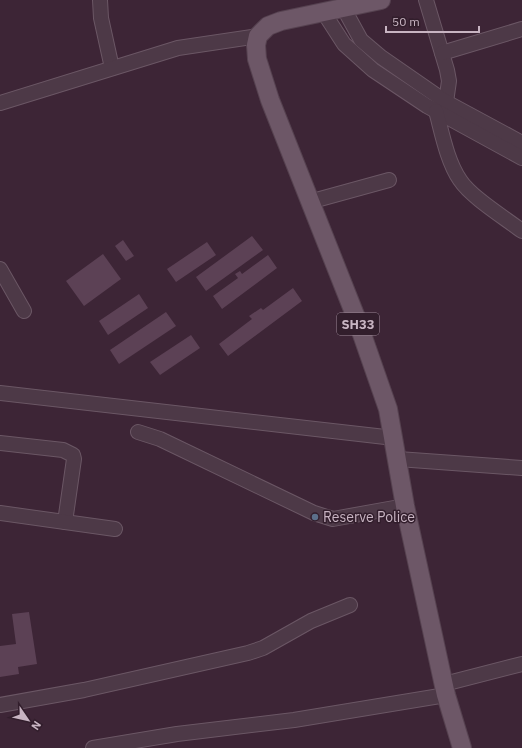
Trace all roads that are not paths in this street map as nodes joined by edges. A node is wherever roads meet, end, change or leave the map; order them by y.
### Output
1 (100, 0) edge
2 (381, 0) edge
3 (426, 0) edge
4 (334, 8) edge
5 (522, 29) edge
6 (258, 36) junction
7 (442, 53) junction
8 (112, 68) junction
9 (0, 103) edge
10 (441, 106) junction
11 (522, 143) edge
12 (522, 158) edge
13 (389, 180) dead end
14 (309, 202) junction
15 (522, 231) edge
16 (0, 269) edge
17 (24, 311) dead end
18 (0, 393) edge
19 (138, 432) dead end
20 (394, 438) junction
21 (0, 443) edge
22 (398, 459) junction
23 (522, 468) edge
24 (405, 506) junction
25 (0, 513) edge
26 (65, 522) junction
27 (115, 529) dead end
28 (350, 605) dead end
29 (522, 664) edge
30 (445, 689) junction
31 (0, 705) edge
32 (93, 748) edge
33 (462, 748) edge

1 - 8 street
2 - 4 main road
3 - 7 street
4 - 6 main road
4 - 10 street
4 - 10 street
5 - 7 street
6 - 8 street
6 - 14 main road, SH33
7 - 10 street
8 - 9 street
10 - 11 street
10 - 12 street
10 - 15 street
13 - 14 street
14 - 20 main road, SH33
16 - 17 street
18 - 20 street
19 - 24 street
20 - 22 main road, SH33
21 - 26 street
22 - 23 street
22 - 24 main road, SH33
24 - 30 main road, SH33
25 - 26 street
26 - 27 street
28 - 31 street
29 - 30 street
30 - 32 street
30 - 33 main road, SH33

